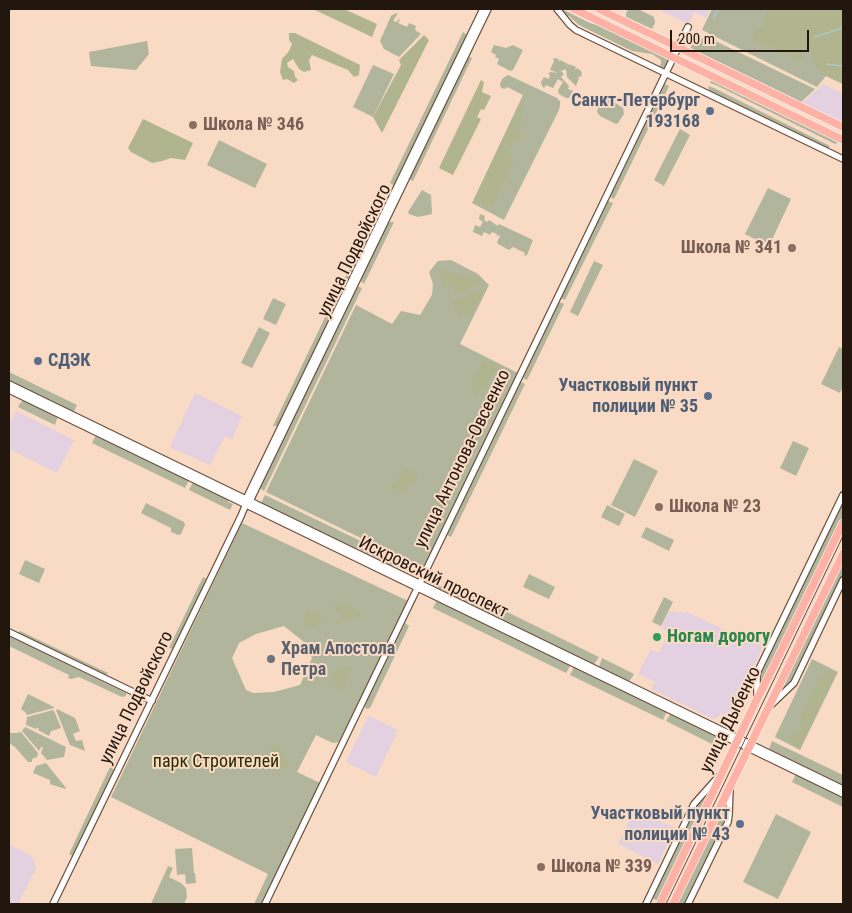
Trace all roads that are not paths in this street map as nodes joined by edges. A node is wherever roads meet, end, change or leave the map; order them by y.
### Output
1 (483, 9) edge
2 (488, 9) edge
3 (557, 9) edge
4 (574, 9) edge
5 (599, 9) edge
6 (688, 27) dead end
7 (678, 47) junction
8 (674, 57) junction
9 (666, 74) junction
10 (843, 127) edge
11 (843, 140) edge
12 (843, 159) edge
13 (9, 384) edge
14 (9, 390) edge
15 (843, 495) edge
16 (247, 502) junction
17 (843, 523) edge
18 (843, 554) edge
19 (843, 580) edge
20 (419, 585) junction
21 (9, 632) edge
22 (757, 699) junction
23 (152, 701) junction
24 (769, 706) junction
25 (738, 740) junction
26 (750, 746) junction
27 (722, 772) junction
28 (730, 788) junction
29 (843, 789) edge
30 (843, 794) edge
31 (53, 904) edge
32 (265, 904) edge
33 (646, 904) edge
34 (660, 904) edge
35 (673, 904) edge
36 (688, 904) edge

1 - 16 street, улица Подвойского
2 - 16 street, улица Подвойского
3 - 9 street
4 - 8 main road
5 - 7 main road
6 - 7 street, улица Антонова-Овсеенко
7 - 8 street, улица Антонова-Овсеенко
7 - 10 main road
8 - 9 street, улица Антонова-Овсеенко
8 - 11 main road
9 - 12 street
9 - 20 street, улица Антонова-Овсеенко
13 - 16 street, Искровский проспект
14 - 16 street, Искровский проспект
15 - 22 street
16 - 20 street, Искровский проспект
16 - 23 street, улица Подвойского
17 - 22 main road, улица Дыбенко
18 - 24 main road, улица Дыбенко
19 - 24 street
20 - 25 street, Искровский проспект
20 - 32 street, улица Антонова-Овсеенко
21 - 23 street
22 - 25 main road, улица Дыбенко
23 - 31 street, улица Подвойского
24 - 26 main road, улица Дыбенко
25 - 26 street, Искровский проспект
25 - 27 main road, улица Дыбенко
26 - 28 main road, улица Дыбенко
26 - 29 street, Искровский проспект
26 - 30 street, Искровский проспект
27 - 33 street
27 - 34 main road, улица Дыбенко
28 - 35 main road, улица Дыбенко
28 - 36 street

